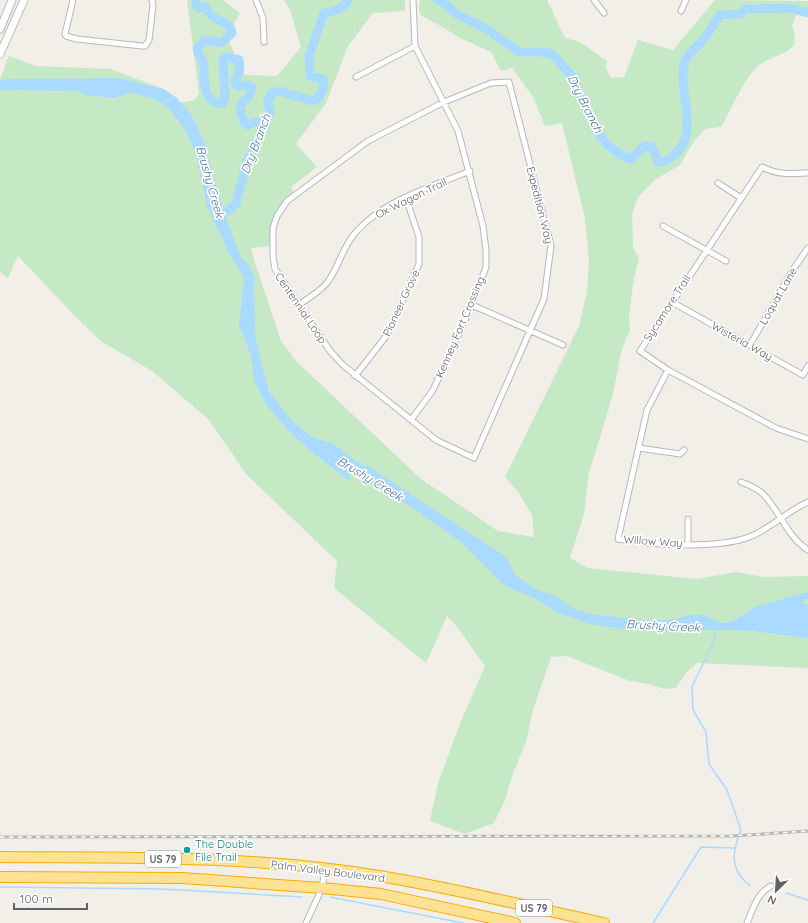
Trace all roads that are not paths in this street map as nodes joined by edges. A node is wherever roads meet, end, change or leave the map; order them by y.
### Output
1 (12, 0) edge
2 (24, 0) edge
3 (73, 0) edge
4 (152, 0) edge
5 (256, 0) edge
6 (413, 0) edge
7 (594, 0) edge
8 (686, 0) edge
9 (681, 11) dead end
10 (604, 13) dead end
11 (0, 29) edge
12 (264, 42) dead end
13 (415, 46) junction
14 (0, 54) edge
15 (356, 77) dead end
16 (444, 102) junction
17 (470, 171) junction
18 (808, 173) edge
19 (718, 183) dead end
20 (406, 198) junction
21 (741, 198) junction
22 (663, 226) dead end
23 (808, 248) edge
24 (705, 250) junction
25 (726, 261) dead end
26 (672, 302) junction
27 (299, 305) junction
28 (472, 305) junction
29 (530, 330) junction
30 (563, 345) dead end
31 (750, 345) junction
32 (808, 366) edge
33 (668, 370) junction
34 (355, 376) junction
35 (411, 420) junction
36 (808, 438) edge
37 (639, 448) junction
38 (684, 450) dead end
39 (474, 458) joint
40 (742, 482) dead end
41 (808, 502) edge
42 (781, 518) junction
43 (688, 519) dead end
44 (688, 544) junction
45 (808, 550) edge
46 (0, 857) edge
47 (325, 869) junction
48 (0, 877) edge
49 (771, 886) dead end
50 (322, 888) junction
51 (306, 923) edge
52 (515, 923) edge
53 (604, 923) edge
54 (746, 923) edge

1 - 11 main road
2 - 14 main road
3 - 4 street
5 - 12 street
6 - 13 street, Kenney Fort Crossing
7 - 10 street
8 - 9 street
13 - 15 street
13 - 16 street, Kenney Fort Crossing
16 - 17 street, Kenney Fort Crossing
16 - 27 street, Centennial Loop
16 - 29 street, Expedition Way
17 - 20 street, Ox Wagon Trail
17 - 28 street, Kenney Fort Crossing
18 - 21 street, Sycamore Trail
19 - 21 street
20 - 27 street, Ox Wagon Trail
20 - 34 street, Pioneer Grove
21 - 24 street, Sycamore Trail
22 - 24 street
23 - 31 street, Loquat Lane
24 - 25 street
24 - 26 street, Sycamore Trail
26 - 31 street, Wisteria Way
26 - 33 street, Sycamore Trail
27 - 34 street, Centennial Loop
28 - 29 street
28 - 35 street, Kenney Fort Crossing
29 - 30 street
29 - 39 street, Expedition Way
31 - 32 street, Wisteria Way
33 - 36 street, Sycamore Trail
33 - 37 street, Willow Way
34 - 35 street, Centennial Loop
35 - 39 street, Centennial Loop
37 - 38 street
37 - 44 street, Willow Way
40 - 42 street
41 - 42 street, Willow Way
42 - 44 street, Willow Way
42 - 45 street
43 - 44 street
46 - 47 highway, Palm Valley Boulevard / US 79
47 - 50 street
47 - 53 highway, Palm Valley Boulevard / US 79
48 - 50 highway, Palm Valley Boulevard / US 79
49 - 54 street
50 - 51 street
50 - 52 highway, Palm Valley Boulevard / US 79

